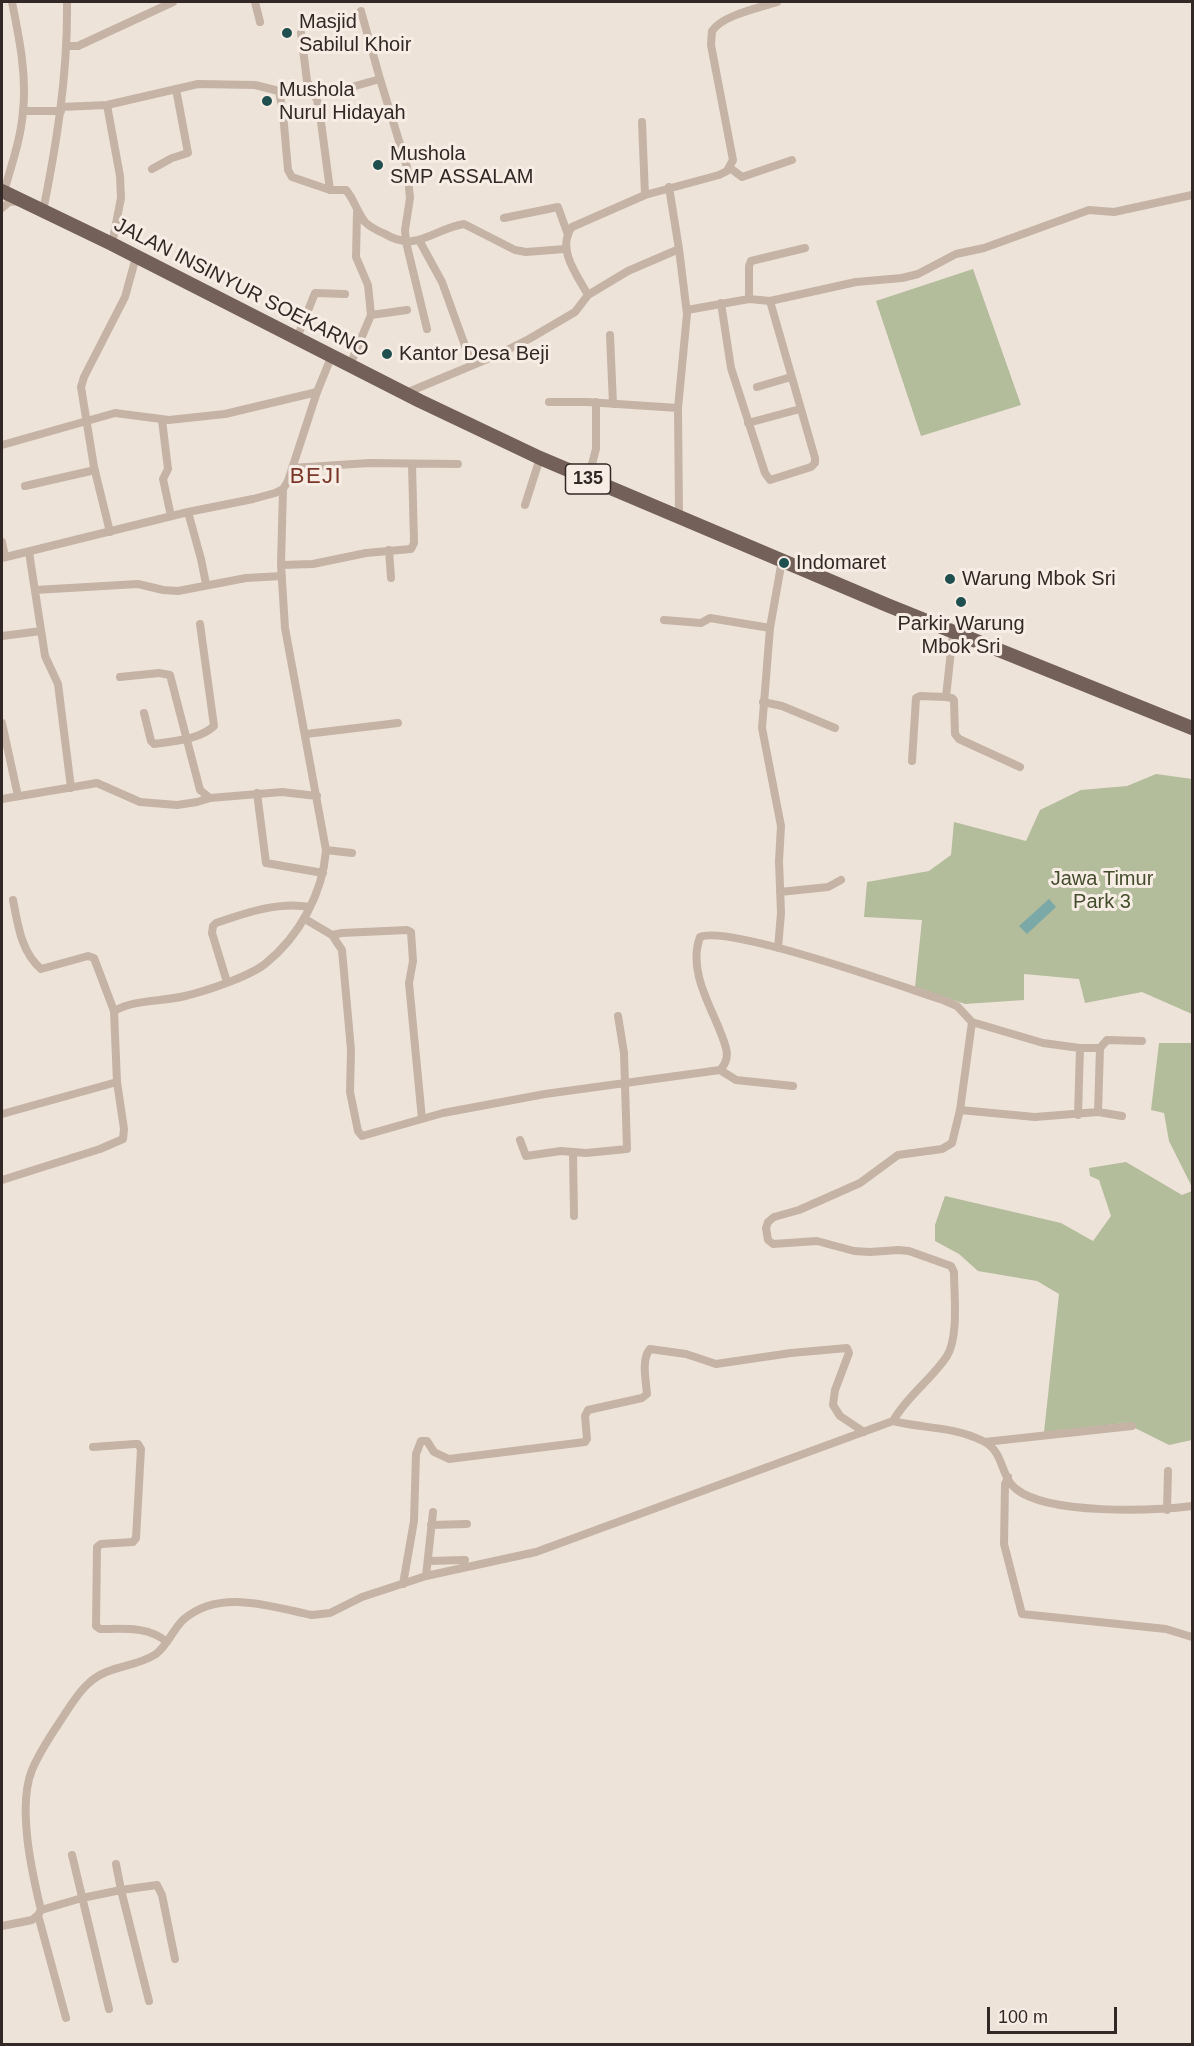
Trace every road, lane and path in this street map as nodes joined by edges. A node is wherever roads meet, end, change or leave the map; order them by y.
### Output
1 (12, 2) edge
2 (67, 2) edge
3 (173, 2) edge
4 (255, 2) edge
5 (777, 2) edge
6 (362, 11) dead end
7 (260, 22) dead end
8 (301, 33) dead end
9 (68, 46) junction
10 (380, 80) junction
11 (176, 89) junction
12 (279, 91) junction
13 (313, 93) junction
14 (107, 105) junction
15 (61, 109) junction
16 (23, 111) junction
17 (642, 122) dead end
18 (792, 160) dead end
19 (730, 168) junction
20 (152, 169) dead end
21 (669, 188) junction
22 (330, 190) junction
23 (3, 191) edge
24 (645, 195) junction
25 (1192, 195) edge
26 (23, 201) junction
27 (2, 208) edge
28 (43, 211) junction
29 (357, 212) junction
30 (504, 218) dead end
31 (568, 234) junction
32 (420, 240) junction
33 (406, 242) junction
34 (112, 244) junction
35 (805, 248) dead end
36 (565, 249) junction
37 (679, 249) junction
38 (136, 257) junction
39 (345, 294) dead end
40 (588, 295) junction
41 (749, 299) junction
42 (770, 301) junction
43 (721, 303) junction
44 (407, 310) dead end
45 (687, 310) junction
46 (372, 315) junction
47 (427, 329) dead end
48 (610, 335) dead end
49 (297, 338) junction
50 (332, 355) junction
51 (350, 365) junction
52 (472, 365) junction
53 (791, 377) junction
54 (758, 387) dead end
55 (317, 392) junction
56 (405, 393) junction
57 (549, 402) dead end
58 (596, 402) junction
59 (613, 404) junction
60 (678, 408) junction
61 (800, 409) junction
62 (162, 420) junction
63 (88, 422) junction
64 (748, 423) junction
65 (2, 445) edge
66 (540, 458) junction
67 (412, 464) junction
68 (458, 464) dead end
69 (292, 468) junction
70 (95, 470) junction
71 (588, 479) junction
72 (25, 486) dead end
73 (283, 489) junction
74 (525, 506) dead end
75 (188, 512) junction
76 (678, 515) junction
77 (171, 516) junction
78 (110, 532) junction
79 (2, 542) edge
80 (389, 550) junction
81 (29, 552) junction
82 (3, 557) edge
83 (782, 560) junction
84 (281, 564) junction
85 (282, 576) junction
86 (391, 578) dead end
87 (206, 585) junction
88 (35, 590) junction
89 (664, 620) dead end
90 (200, 624) dead end
91 (770, 628) junction
92 (40, 631) junction
93 (953, 632) junction
94 (2, 636) edge
95 (120, 677) dead end
96 (946, 697) junction
97 (763, 702) junction
98 (144, 713) dead end
99 (2, 723) edge
100 (398, 723) dead end
101 (835, 728) dead end
102 (1192, 728) edge
103 (306, 734) junction
104 (187, 739) junction
105 (912, 761) dead end
106 (1020, 767) dead end
107 (71, 788) junction
108 (257, 793) junction
109 (18, 796) junction
110 (317, 796) junction
111 (210, 798) junction
112 (2, 799) edge
113 (326, 850) junction
114 (352, 853) dead end
115 (323, 873) junction
116 (841, 880) dead end
117 (780, 892) junction
118 (13, 900) dead end
119 (310, 907) junction
120 (305, 919) junction
121 (332, 935) junction
122 (778, 948) junction
123 (227, 982) junction
124 (114, 1011) junction
125 (618, 1016) dead end
126 (972, 1022) junction
127 (1142, 1041) dead end
128 (1080, 1048) junction
129 (1100, 1048) junction
130 (720, 1070) junction
131 (117, 1082) junction
132 (626, 1082) junction
133 (793, 1086) dead end
134 (960, 1110) junction
135 (1098, 1113) junction
136 (2, 1114) edge
137 (1078, 1115) junction
138 (1122, 1116) dead end
139 (422, 1119) junction
140 (520, 1140) dead end
141 (573, 1153) junction
142 (2, 1180) edge
143 (574, 1216) dead end
144 (893, 1421) junction
145 (1132, 1426) dead end
146 (864, 1432) junction
147 (985, 1442) junction
148 (93, 1447) dead end
149 (1168, 1471) dead end
150 (1008, 1477) junction
151 (1192, 1506) edge
152 (1167, 1510) junction
153 (433, 1512) dead end
154 (467, 1524) dead end
155 (431, 1525) junction
156 (465, 1560) dead end
157 (428, 1561) junction
158 (426, 1576) junction
159 (403, 1584) junction
160 (1192, 1638) edge
161 (167, 1642) junction
162 (72, 1855) dead end
163 (116, 1864) dead end
164 (121, 1890) junction
165 (82, 1898) junction
166 (40, 1913) junction
167 (2, 1926) edge
168 (175, 1959) dead end
169 (149, 2001) dead end
170 (109, 2009) dead end
171 (66, 2018) dead end

1 - 16 street
2 - 9 street
3 - 9 street
4 - 7 street
5 - 19 street
6 - 10 street
8 - 13 street
9 - 15 street
10 - 13 street
10 - 33 street
11 - 12 street
11 - 14 street
11 - 20 street
12 - 13 street
12 - 22 street
13 - 22 street
14 - 15 street
14 - 34 street
15 - 16 street
15 - 28 street
16 - 23 street
17 - 24 street
18 - 19 street
19 - 21 street
21 - 24 street
21 - 37 street
22 - 29 street
23 - 26 main road, JALAN INSINYUR SOEKARNO / 135
24 - 31 street
25 - 42 street
26 - 27 street
26 - 28 main road, JALAN INSINYUR SOEKARNO / 135
28 - 34 main road, JALAN INSINYUR SOEKARNO / 135
29 - 33 street
29 - 46 street
30 - 31 street
31 - 36 street
32 - 33 street
32 - 36 street
32 - 52 street
33 - 47 street
34 - 38 main road, JALAN INSINYUR SOEKARNO / 135
35 - 41 street
36 - 40 street
37 - 40 street
37 - 45 street
38 - 49 main road, JALAN INSINYUR SOEKARNO / 135
38 - 63 street
39 - 49 street
40 - 52 street
41 - 42 street
41 - 43 street
42 - 53 street
43 - 45 street
43 - 64 street
44 - 46 street
45 - 60 street
46 - 51 street
48 - 59 street
49 - 50 main road, JALAN INSINYUR SOEKARNO / 135
50 - 51 main road, JALAN INSINYUR SOEKARNO / 135
50 - 55 street
51 - 56 main road, JALAN INSINYUR SOEKARNO / 135
52 - 56 street
53 - 54 street
53 - 61 street
55 - 62 street
55 - 69 street
56 - 66 main road, JALAN INSINYUR SOEKARNO / 135
57 - 58 street
58 - 59 street
58 - 71 street
59 - 60 street
60 - 76 street
61 - 64 street
61 - 64 street
62 - 63 street
62 - 77 street
63 - 65 street
63 - 70 street
66 - 71 main road, JALAN INSINYUR SOEKARNO / 135
66 - 74 street
67 - 68 street
67 - 69 street
67 - 80 street
69 - 73 street
70 - 72 street
70 - 78 street
71 - 76 main road, JALAN INSINYUR SOEKARNO / 135
73 - 75 street
73 - 84 street
75 - 77 street
75 - 87 street
76 - 83 main road, JALAN INSINYUR SOEKARNO / 135
77 - 78 street
78 - 81 street
79 - 82 street
80 - 84 street
80 - 86 street
81 - 82 street
81 - 88 street
83 - 91 street
83 - 93 main road, JALAN INSINYUR SOEKARNO / 135
84 - 85 street
85 - 87 street
85 - 103 street
87 - 88 street
88 - 92 street
89 - 91 street
90 - 104 street
91 - 97 street
92 - 94 street
92 - 107 street
93 - 96 street
93 - 102 main road, JALAN INSINYUR SOEKARNO / 135
95 - 104 street
96 - 105 street
96 - 106 street
97 - 101 street
97 - 117 street
98 - 104 street
99 - 109 street
100 - 103 street
103 - 110 street
104 - 111 street
107 - 109 street
107 - 111 street
108 - 110 street
108 - 111 street
108 - 115 street
109 - 112 street
110 - 113 street
113 - 114 street
113 - 115 street
115 - 119 street
116 - 117 street
117 - 122 street
118 - 124 street
119 - 120 street
119 - 123 street
120 - 121 street
120 - 123 street
121 - 139 street
121 - 139 street
122 - 126 street
122 - 130 street
123 - 124 street
124 - 131 street
125 - 132 street
126 - 128 street
126 - 134 street
127 - 129 street
128 - 129 street
128 - 137 street
129 - 135 street
130 - 132 street
130 - 133 street
131 - 136 street
131 - 142 street
132 - 139 street
132 - 141 street
134 - 137 street
134 - 144 street
135 - 137 street
135 - 138 street
140 - 141 street
141 - 143 street
144 - 146 street
144 - 147 street
145 - 147 street
146 - 158 street
146 - 159 street
147 - 150 street
148 - 161 street
149 - 152 street
150 - 152 street
150 - 160 street
151 - 152 street
153 - 155 street
154 - 155 street
155 - 157 street
156 - 157 street
157 - 158 street
158 - 159 street
159 - 161 street
161 - 166 street
162 - 165 street
163 - 164 street
164 - 165 street
164 - 168 street
164 - 169 street
165 - 166 street
165 - 170 street
166 - 167 street
166 - 171 street

